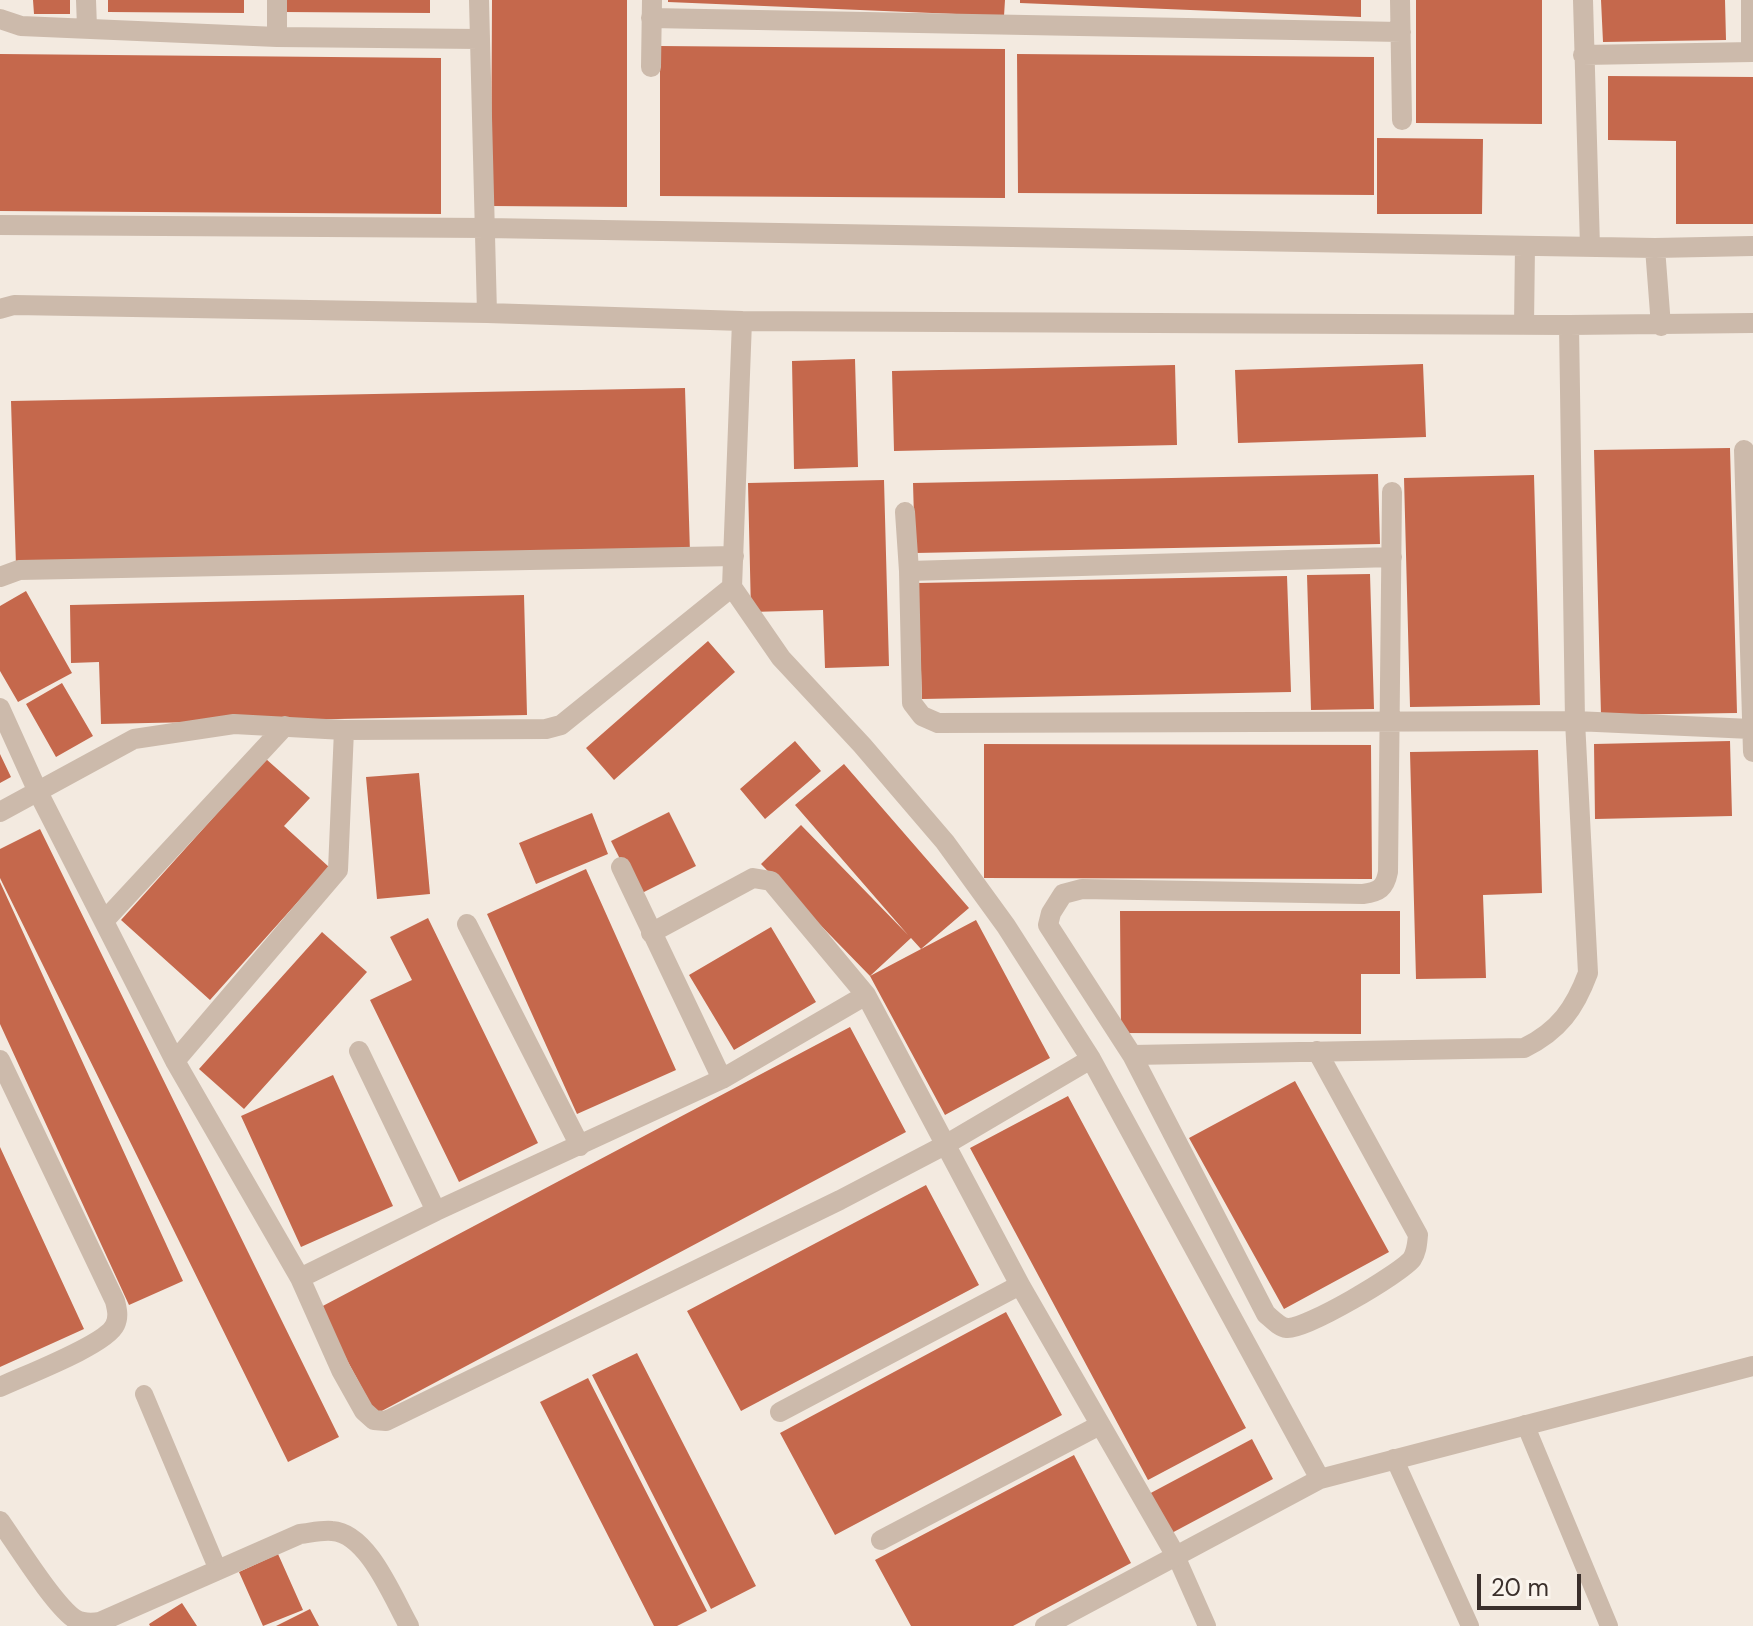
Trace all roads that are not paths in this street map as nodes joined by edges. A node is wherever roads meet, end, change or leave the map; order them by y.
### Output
1 (86, 0) edge
2 (277, 0) edge
3 (479, 0) edge
4 (1400, 0) edge
5 (1583, 0) edge
6 (1751, 0) edge
7 (652, 9) edge
8 (0, 19) edge
9 (87, 27) junction
10 (1401, 32) junction
11 (277, 37) junction
12 (479, 39) junction
13 (1752, 52) edge
14 (1583, 55) junction
15 (651, 67) dead end
16 (1402, 120) dead end
17 (0, 225) edge
18 (487, 228) junction
19 (1525, 246) junction
20 (1753, 246) edge
21 (1590, 247) junction
22 (1655, 248) junction
23 (0, 309) edge
24 (487, 313) junction
25 (742, 321) junction
26 (1753, 323) edge
27 (1524, 325) junction
28 (1569, 325) junction
29 (1661, 326) junction
30 (1744, 450) dead end
31 (1392, 492) dead end
32 (905, 512) dead end
33 (1749, 520) edge
34 (734, 556) junction
35 (1392, 557) junction
36 (909, 571) junction
37 (0, 577) edge
38 (732, 587) junction
39 (0, 708) edge
40 (1575, 721) junction
41 (1389, 723) junction
42 (285, 726) junction
43 (1751, 729) junction
44 (344, 730) junction
45 (1753, 752) edge
46 (38, 792) junction
47 (0, 812) edge
48 (621, 867) dead end
49 (104, 921) junction
50 (467, 924) dead end
51 (651, 933) junction
52 (866, 995) junction
53 (359, 1051) dead end
54 (1317, 1051) junction
55 (1132, 1055) junction
56 (1091, 1059) junction
57 (0, 1060) edge
58 (175, 1061) junction
59 (722, 1079) junction
60 (945, 1145) junction
61 (580, 1146) junction
62 (436, 1211) junction
63 (300, 1278) junction
64 (1020, 1285) junction
65 (1752, 1368) edge
66 (0, 1387) edge
67 (144, 1394) dead end
68 (780, 1412) dead end
69 (1525, 1424) junction
70 (1100, 1425) junction
71 (1394, 1458) junction
72 (1320, 1479) junction
73 (0, 1521) edge
74 (881, 1540) dead end
75 (1176, 1556) junction
76 (218, 1570) junction
77 (409, 1626) edge
78 (1045, 1626) edge
79 (1207, 1626) edge
80 (1470, 1626) edge
81 (1609, 1626) edge

1 - 9 street
2 - 11 street
3 - 12 street
4 - 10 street
5 - 14 street
6 - 13 street
7 - 10 street
7 - 15 street
8 - 9 street
9 - 11 street
10 - 16 street
11 - 12 street
12 - 18 street
13 - 14 street
14 - 21 street
17 - 18 street
18 - 19 street
18 - 24 street
19 - 21 street
19 - 27 street
20 - 22 street
21 - 22 street
22 - 29 street
23 - 24 street
24 - 25 street
25 - 27 street
25 - 34 street
26 - 29 street
27 - 28 street
28 - 29 street
28 - 40 street
30 - 33 street
31 - 35 street
32 - 36 street
33 - 43 street
34 - 37 street
34 - 38 street
35 - 36 street
35 - 41 street
36 - 41 street
38 - 44 street
38 - 56 street
39 - 46 street
40 - 41 street
40 - 43 street
40 - 54 street
41 - 55 street
42 - 44 street
42 - 46 street
42 - 49 street
43 - 45 street
44 - 58 street
46 - 47 street
46 - 49 street
48 - 51 street
49 - 58 street
50 - 61 street
51 - 52 street
51 - 59 street
52 - 59 street
52 - 60 street
53 - 62 street
54 - 55 street
54 - 55 street
56 - 60 street
56 - 72 street
57 - 66 street
58 - 63 street
59 - 61 street
60 - 63 street
60 - 64 street
61 - 62 street
62 - 63 street
64 - 68 street
64 - 70 street
65 - 69 street
67 - 76 lane
69 - 71 street
69 - 81 lane
70 - 74 street
70 - 75 street
71 - 72 street
71 - 80 lane
72 - 75 street
73 - 76 street
75 - 78 street
75 - 79 lane
76 - 77 street

